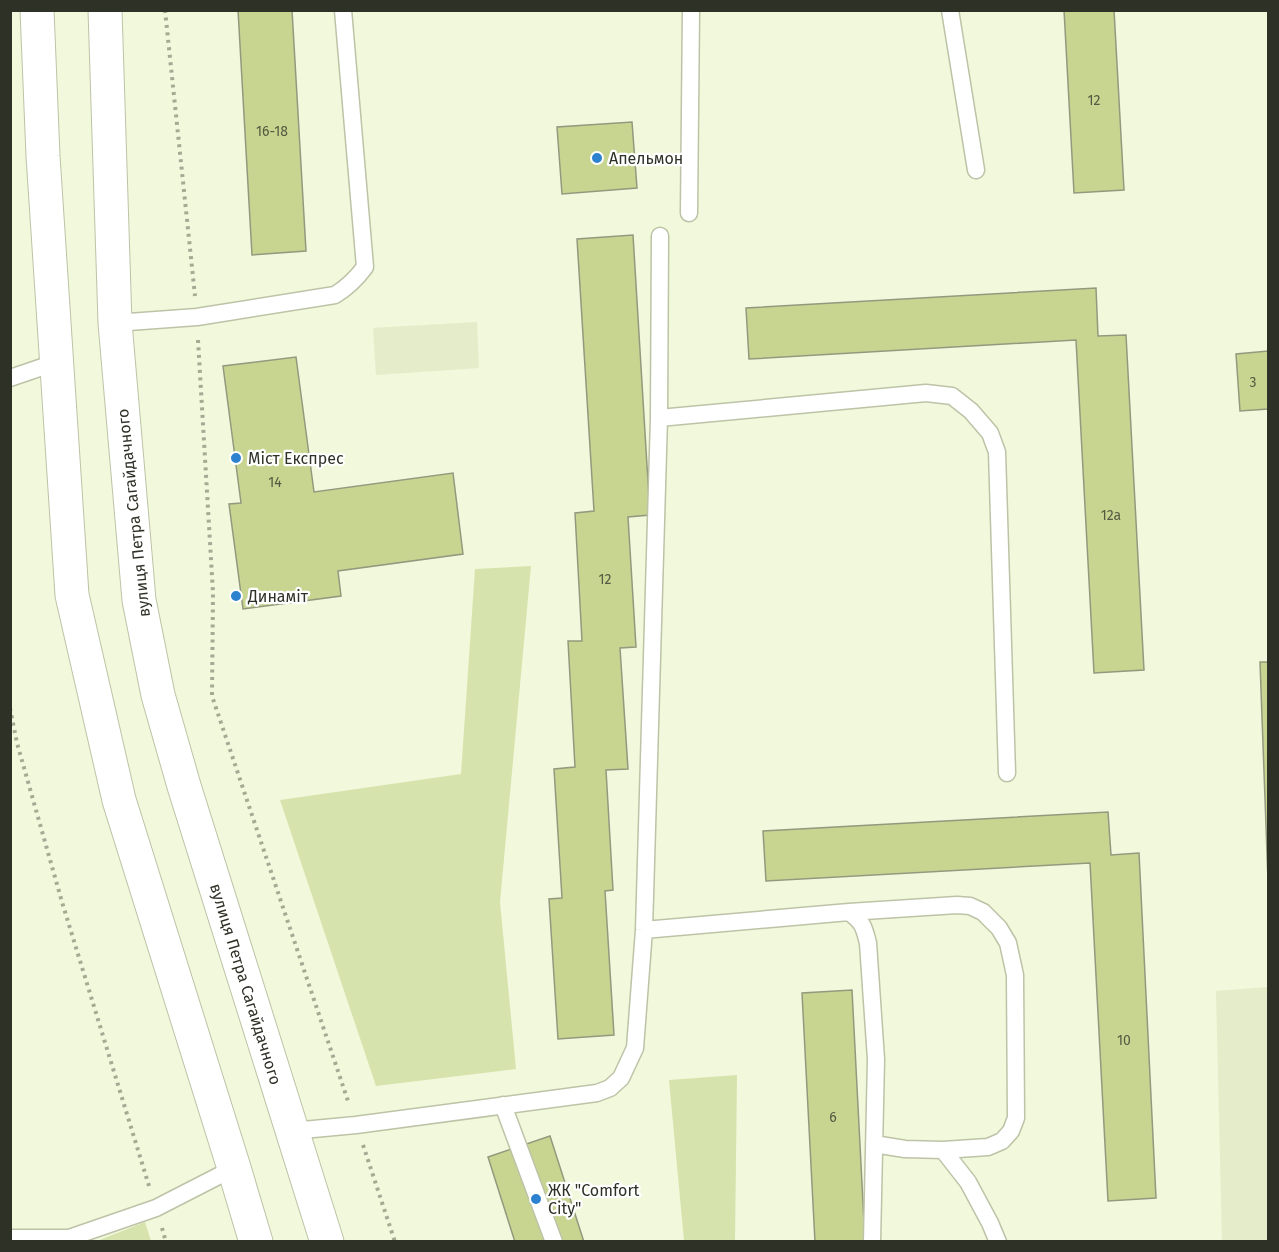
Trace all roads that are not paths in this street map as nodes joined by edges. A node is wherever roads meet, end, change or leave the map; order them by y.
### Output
1 (37, 10) edge
2 (105, 10) edge
3 (343, 10) edge
4 (691, 10) edge
5 (950, 10) edge
6 (976, 170) dead end
7 (689, 213) dead end
8 (660, 236) dead end
9 (115, 323) junction
10 (57, 362) junction
11 (10, 378) edge
12 (658, 418) junction
13 (1007, 773) dead end
14 (849, 912) junction
15 (644, 930) junction
16 (503, 1105) junction
17 (292, 1131) junction
18 (874, 1144) junction
19 (944, 1150) junction
20 (234, 1168) junction
21 (10, 1238) edge
22 (256, 1242) edge
23 (327, 1242) edge
24 (554, 1242) edge
25 (872, 1242) edge
26 (998, 1242) edge

1 - 10 street
2 - 9 street, вулиця Петра Сагайдачного
3 - 9 lane
4 - 7 lane
5 - 6 lane
8 - 12 lane
9 - 17 street, вулиця Петра Сагайдачного
10 - 11 lane
10 - 20 street
12 - 13 lane
12 - 15 lane
14 - 15 lane
14 - 18 lane
14 - 19 lane
15 - 16 lane
16 - 17 lane
16 - 24 lane
17 - 23 street, вулиця Петра Сагайдачного
18 - 19 lane
18 - 25 lane
19 - 26 lane
20 - 21 lane
20 - 22 street

